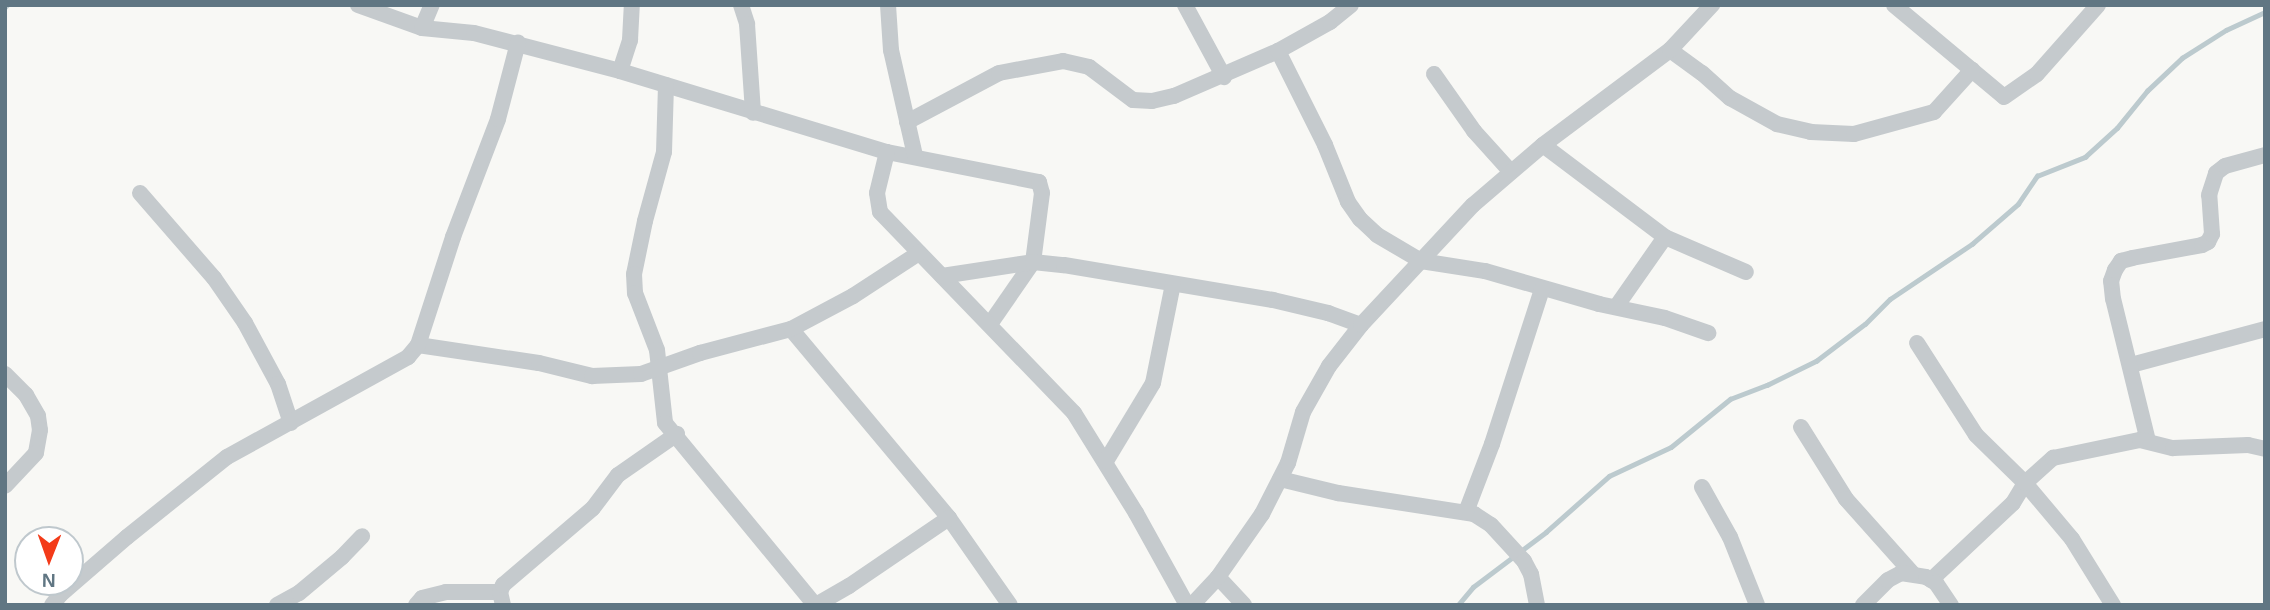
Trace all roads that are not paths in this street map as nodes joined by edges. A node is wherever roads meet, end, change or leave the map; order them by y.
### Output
1 (358, 5) edge
2 (432, 5) edge
3 (632, 5) edge
4 (741, 5) edge
5 (888, 5) edge
6 (1185, 5) edge
7 (1351, 5) edge
8 (1712, 5) edge
9 (1894, 5) edge
10 (2098, 5) edge
11 (422, 28) junction
12 (518, 43) junction
13 (1670, 50) junction
14 (1278, 51) junction
15 (1972, 69) junction
16 (620, 71) junction
17 (1434, 74) dead end
18 (1224, 76) junction
19 (666, 85) junction
20 (753, 113) junction
21 (907, 122) junction
22 (1543, 145) junction
23 (887, 152) junction
24 (2265, 155) edge
25 (915, 156) junction
26 (1511, 172) junction
27 (140, 193) dead end
28 (1665, 237) junction
29 (919, 253) junction
30 (1422, 261) junction
31 (1033, 262) junction
32 (1746, 272) dead end
33 (942, 276) junction
34 (1173, 284) junction
35 (1542, 289) junction
36 (1616, 307) junction
37 (990, 324) junction
38 (1361, 325) junction
39 (791, 329) junction
40 (2265, 329) edge
41 (1708, 333) dead end
42 (1917, 342) dead end
43 (418, 345) junction
44 (2131, 365) junction
45 (659, 367) junction
46 (5, 374) edge
47 (291, 423) junction
48 (1801, 427) dead end
49 (677, 435) junction
50 (2148, 441) junction
51 (2264, 447) edge
52 (1105, 461) junction
53 (1280, 479) junction
54 (2025, 483) junction
55 (5, 486) edge
56 (1702, 487) dead end
57 (1466, 512) junction
58 (949, 518) junction
59 (362, 536) dead end
60 (1913, 574) junction
61 (1218, 577) junction
62 (1931, 580) junction
63 (502, 598) edge
64 (52, 605) edge
65 (277, 605) edge
66 (416, 605) edge
67 (815, 605) edge
68 (1010, 605) edge
69 (1189, 605) edge
70 (1244, 605) edge
71 (1537, 605) edge
72 (1757, 605) edge
73 (1863, 605) edge
74 (1951, 605) edge
75 (2113, 605) edge

1 - 11 street
2 - 11 street
3 - 16 street
4 - 20 street
5 - 21 street
6 - 18 street
7 - 14 street
8 - 13 street
9 - 15 street
10 - 15 street
11 - 12 street
12 - 16 street
12 - 43 street
13 - 15 street
13 - 22 street
14 - 18 street
14 - 30 street
16 - 19 street
17 - 26 street
18 - 21 street
19 - 20 street
19 - 45 street
20 - 23 street
21 - 25 street
22 - 26 street
22 - 28 street
23 - 25 street
23 - 29 street
24 - 44 street
25 - 31 street
26 - 30 street
27 - 47 street
28 - 32 street
28 - 36 street
29 - 33 street
29 - 39 street
30 - 35 street
30 - 38 street
31 - 33 street
31 - 34 street
31 - 37 street
33 - 37 street
34 - 38 street
34 - 52 street
35 - 36 street
35 - 57 street
36 - 41 street
37 - 52 street
38 - 53 street
39 - 45 street
39 - 58 street
40 - 44 street
42 - 54 street
43 - 45 street
43 - 47 street
44 - 50 street
45 - 49 street
46 - 55 street
47 - 64 street
48 - 60 street
49 - 63 street
49 - 67 street
50 - 51 street
50 - 54 street
52 - 69 street
53 - 57 street
53 - 61 street
54 - 62 street
54 - 75 street
56 - 72 street
57 - 71 street
58 - 67 street
58 - 68 street
59 - 65 street
60 - 62 street
60 - 73 street
61 - 69 street
61 - 70 street
62 - 74 street
63 - 66 street

